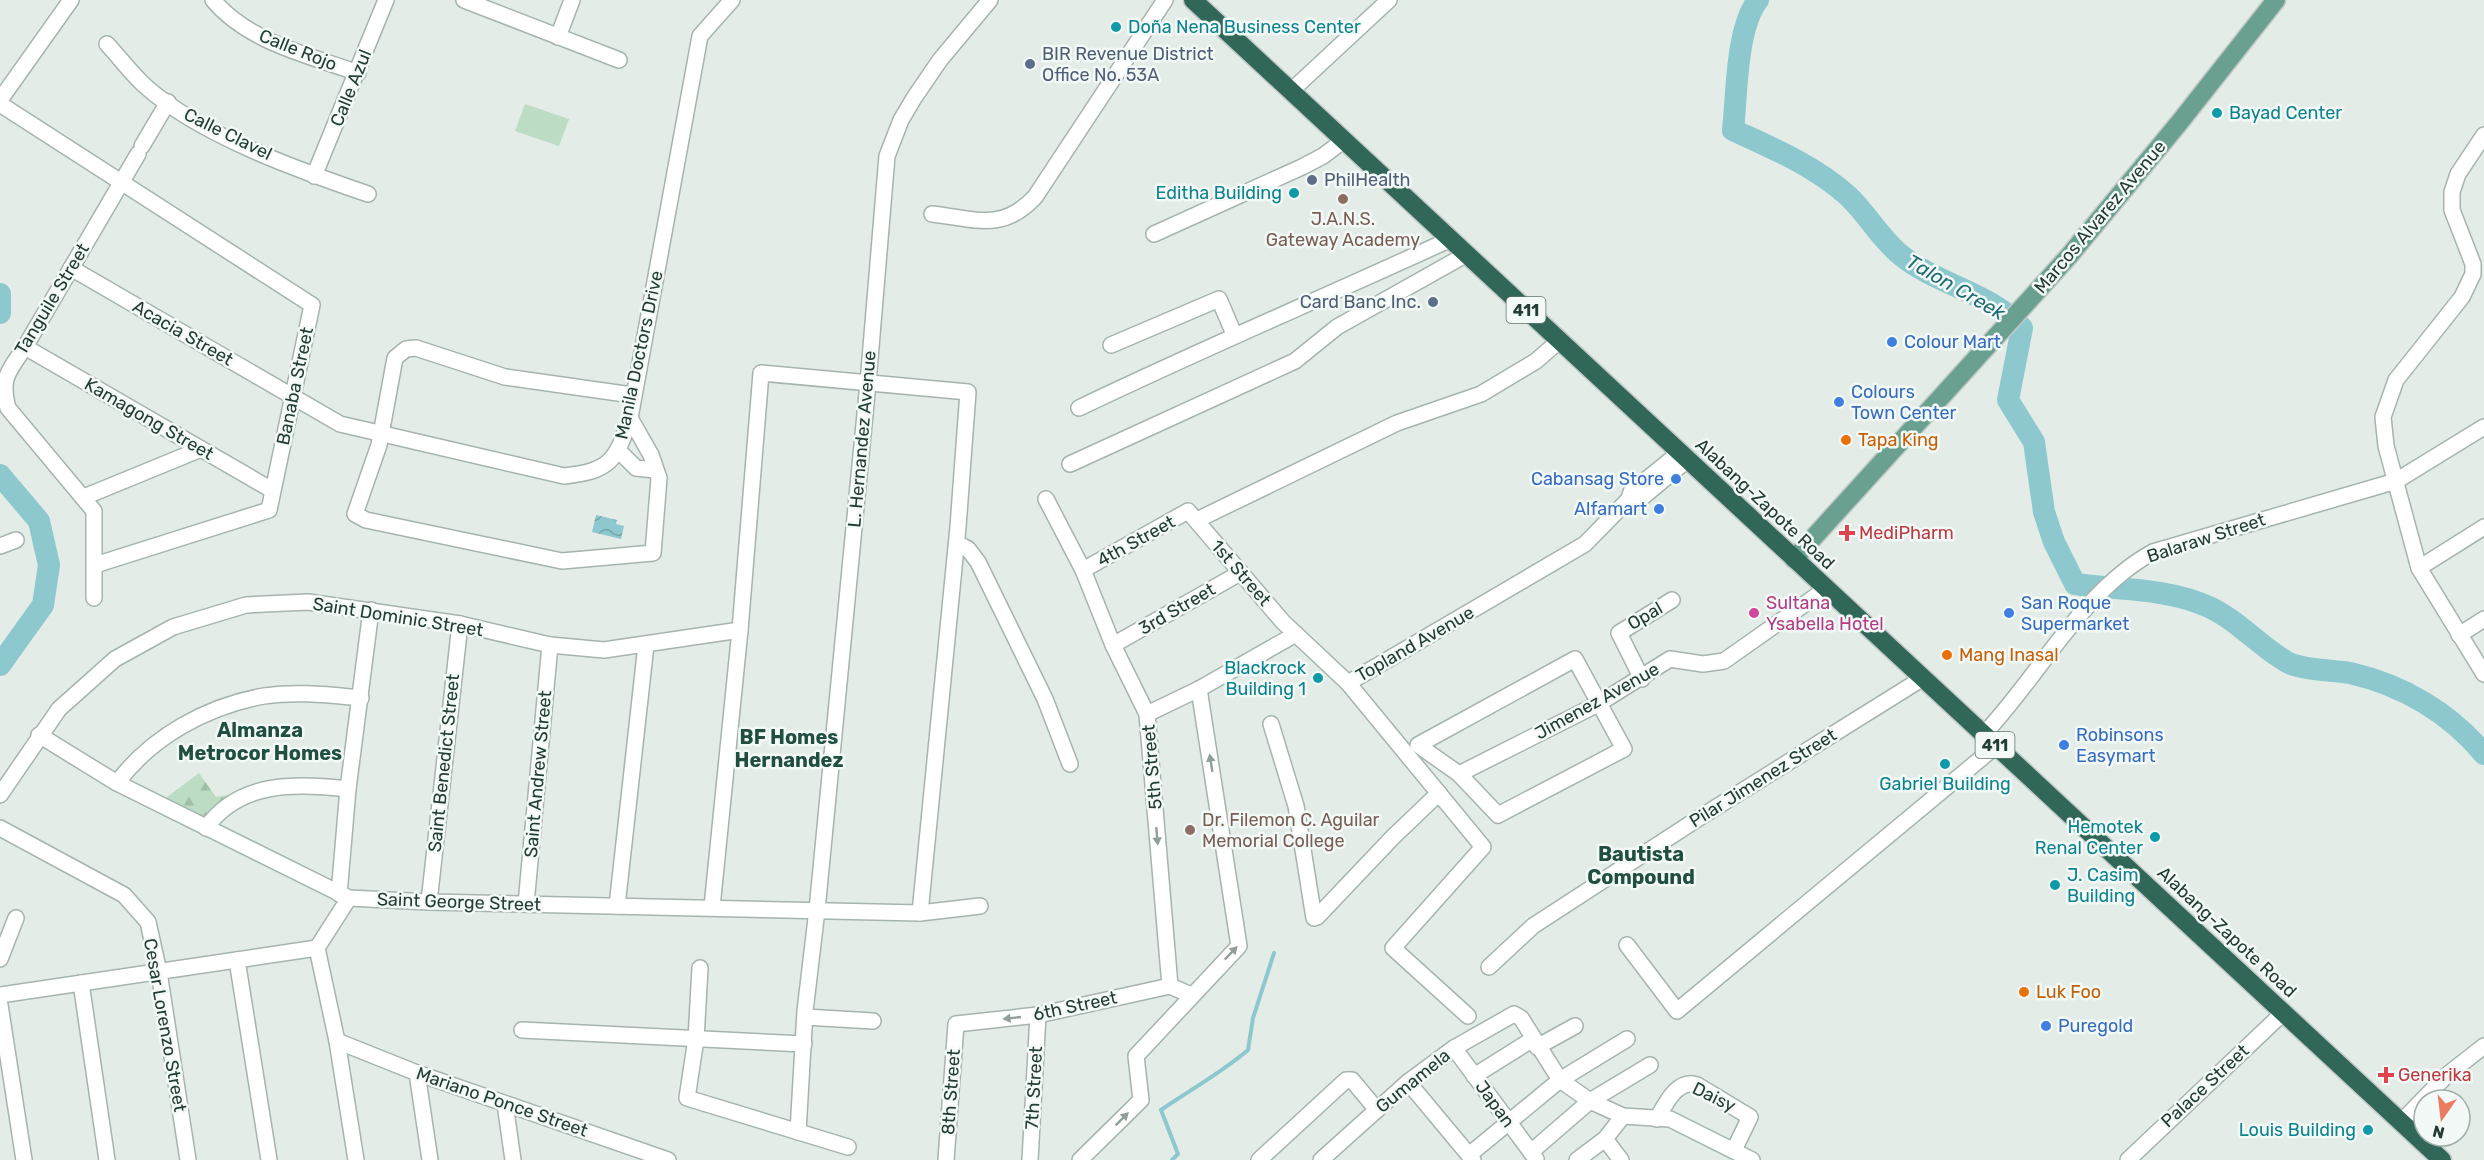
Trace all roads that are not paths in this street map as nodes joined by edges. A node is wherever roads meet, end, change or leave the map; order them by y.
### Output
1 (71, 0) edge
2 (213, 0) edge
3 (386, 0) edge
4 (464, 0) edge
5 (572, 0) edge
6 (732, 0) edge
7 (990, 0) edge
8 (1165, 0) edge
9 (1389, 0) edge
10 (2276, 0) edge
11 (1203, 3) edge
12 (558, 37) junction
13 (107, 44) dead end
14 (620, 60) dead end
15 (358, 73) junction
16 (1291, 91) junction
17 (0, 102) edge
18 (168, 102) junction
19 (2484, 135) edge
20 (1343, 141) junction
21 (314, 176) junction
22 (120, 183) junction
23 (368, 194) dead end
24 (932, 214) dead end
25 (1154, 234) dead end
26 (1451, 239) junction
27 (1467, 254) junction
28 (72, 268) junction
29 (2473, 274) junction
30 (2484, 286) edge
31 (1234, 334) junction
32 (1559, 341) junction
33 (1111, 345) dead end
34 (25, 347) junction
35 (868, 383) junction
36 (632, 394) junction
37 (294, 398) junction
38 (1079, 408) dead end
39 (630, 418) junction
40 (2484, 427) edge
41 (381, 435) junction
42 (201, 449) junction
43 (619, 451) junction
44 (1683, 456) junction
45 (1071, 464) dead end
46 (655, 470) junction
47 (2396, 481) junction
48 (273, 490) junction
49 (84, 497) junction
50 (1046, 499) dead end
51 (1192, 516) junction
52 (2484, 527) edge
53 (16, 540) dead end
54 (957, 543) junction
55 (0, 546) edge
56 (1794, 559) junction
57 (95, 565) junction
58 (2419, 568) junction
59 (1083, 570) junction
60 (1240, 573) junction
61 (1826, 589) junction
62 (94, 598) dead end
63 (1672, 600) dead end
64 (371, 610) junction
65 (2484, 619) edge
66 (460, 624) junction
67 (740, 630) junction
68 (1296, 634) junction
69 (2458, 636) junction
70 (550, 645) junction
71 (646, 645) junction
72 (1113, 645) junction
73 (2484, 674) edge
74 (1923, 678) junction
75 (1642, 679) junction
76 (1348, 683) junction
77 (1199, 689) junction
78 (361, 698) junction
79 (1598, 705) junction
80 (1147, 714) junction
81 (1271, 724) dead end
82 (39, 735) junction
83 (1990, 740) junction
84 (1070, 764) dead end
85 (1459, 774) junction
86 (117, 783) junction
87 (348, 789) junction
88 (1439, 793) junction
89 (0, 795) edge
90 (0, 828) edge
91 (206, 828) junction
92 (344, 896) junction
93 (429, 902) junction
94 (526, 904) junction
95 (618, 906) junction
96 (980, 906) dead end
97 (712, 907) junction
98 (818, 910) junction
99 (920, 913) junction
100 (16, 918) dead end
101 (1628, 945) dead end
102 (317, 948) junction
103 (0, 959) edge
104 (237, 960) junction
105 (1489, 967) dead end
106 (700, 968) dead end
107 (159, 972) junction
108 (81, 983) junction
109 (1170, 986) junction
110 (0, 995) edge
111 (1191, 995) junction
112 (0, 1005) edge
113 (2283, 1012) junction
114 (1038, 1015) junction
115 (1468, 1016) dead end
116 (805, 1017) junction
117 (873, 1021) dead end
118 (956, 1024) joint
119 (1575, 1026) dead end
120 (522, 1030) dead end
121 (696, 1039) junction
122 (1627, 1039) dead end
123 (337, 1041) junction
124 (1535, 1043) junction
125 (804, 1044) junction
126 (2484, 1046) edge
127 (1454, 1048) junction
128 (1650, 1065) dead end
129 (417, 1073) junction
130 (1474, 1076) junction
131 (1560, 1080) junction
132 (1408, 1082) junction
133 (1590, 1101) junction
134 (505, 1104) junction
135 (1377, 1110) junction
136 (1623, 1116) junction
137 (1657, 1119) junction
138 (2401, 1122) junction
139 (1508, 1123) junction
140 (798, 1132) junction
141 (1605, 1140) junction
142 (848, 1147) dead end
143 (1734, 1150) junction
144 (637, 1155) edge
145 (1534, 1156) edge
146 (1471, 1157) edge
147 (24, 1160) edge
148 (108, 1160) edge
149 (188, 1160) edge
150 (269, 1160) edge
151 (356, 1160) edge
152 (430, 1160) edge
153 (513, 1160) edge
154 (668, 1160) edge
155 (946, 1160) edge
156 (1030, 1160) edge
157 (1080, 1160) edge
158 (1259, 1160) edge
159 (1321, 1160) edge
160 (1577, 1160) edge
161 (1621, 1160) edge
162 (1752, 1160) edge
163 (2128, 1160) edge
164 (2442, 1160) edge

1 - 17 street
2 - 15 street, Calle Rojo
3 - 15 street, Calle Azul
4 - 12 street
5 - 12 street
6 - 36 street, Manila Doctors Drive
7 - 35 street, L. Hernandez Avenue
8 - 24 street
9 - 16 street
10 - 56 main road, Marcos Alvarez Avenue
11 - 16 highway, Alabang-Zapote Road / 411
12 - 14 street
13 - 18 street, Calle Clavel
15 - 21 street, Calle Azul
16 - 20 highway, Alabang-Zapote Road / 411
17 - 22 street, Banaba Street
18 - 21 street, Calle Clavel
18 - 22 street, Tanguile Street
19 - 29 street
20 - 25 street
20 - 26 highway, Alabang-Zapote Road / 411
21 - 23 street, Calle Clavel
22 - 28 street, Tanguile Street
22 - 37 street, Banaba Street
26 - 27 highway, Alabang-Zapote Road / 411
26 - 31 street
27 - 32 highway, Alabang-Zapote Road / 411
27 - 45 street
28 - 34 street, Tanguile Street
28 - 37 street, Acacia Street
29 - 30 street
29 - 47 street
31 - 33 street
31 - 38 street
32 - 44 highway, Alabang-Zapote Road / 411
32 - 51 street, 4th Street
34 - 42 street, Kamagong Street
34 - 49 street, Tanguile Street
35 - 54 street
35 - 67 street
35 - 98 street, L. Hernandez Avenue
36 - 39 street, Manila Doctors Drive
36 - 41 street
37 - 41 street, Manila Doctors Drive
37 - 48 street, Banaba Street
39 - 43 street, Manila Doctors Drive
39 - 46 street
40 - 47 street, Balaraw Street
41 - 43 street, Manila Doctors Drive
41 - 46 street
42 - 48 street, Kamagong Street
42 - 49 street
43 - 46 street
44 - 56 highway, Alabang-Zapote Road / 411
44 - 76 street, Topland Avenue
47 - 58 street
47 - 83 street, Balaraw Street
48 - 57 street, Banaba Street
49 - 57 street, Tanguile Street
50 - 59 street, 5th Street
51 - 59 street, 4th Street
51 - 60 street, 1st Street
52 - 58 street
53 - 55 street
54 - 84 street
54 - 99 street
56 - 61 highway, Alabang-Zapote Road / 411
57 - 62 street, Tanguile Street
58 - 69 street
59 - 72 street, 5th Street
60 - 68 street, 1st Street
60 - 72 street, 3rd Street
61 - 74 highway, Alabang-Zapote Road / 411
61 - 75 street, Jimenez Avenue
63 - 75 street, Opal
64 - 66 street, Saint Dominic Street
64 - 78 street
64 - 82 street, Saint Dominic Street
65 - 69 street
66 - 70 street, Saint Dominic Street
66 - 93 street, Saint Benedict Street
67 - 71 street, Saint Dominic Street
67 - 97 street
68 - 76 street, Topland Avenue
68 - 77 street
69 - 73 street
70 - 71 street, Saint Dominic Street
70 - 94 street, Saint Andrew Street
71 - 95 street
72 - 80 street, 5th Street
74 - 83 highway, Alabang-Zapote Road / 411
74 - 105 street, Pilar Jimenez Street
75 - 79 street, Jimenez Avenue
76 - 88 street
77 - 80 street
111 -> 77 street
78 - 86 street
78 - 87 street
79 - 85 street, Jimenez Avenue
79 - 85 street
79 - 85 street
80 -> 109 street, 5th Street
81 - 88 street
82 - 86 street, Saint George Street
82 - 89 street, Saint Dominic Street
83 - 101 street, Balaraw Street
83 - 113 highway, Alabang-Zapote Road / 411
86 - 91 street, Saint George Street
87 - 91 street
87 - 92 street
88 - 115 street
90 - 107 street, Cesar Lorenzo Street
91 - 92 street, Saint George Street
92 - 93 street, Saint George Street
92 - 102 street
93 - 94 street, Saint George Street
94 - 95 street, Saint George Street
95 - 97 street, Saint George Street
96 - 99 street, Saint George Street
97 - 98 street, Saint George Street
98 - 99 street, Saint George Street
98 - 116 street, L. Hernandez Avenue
100 - 103 street
102 - 104 street
102 - 123 street
104 - 107 street
104 - 150 street
106 - 121 street
107 - 108 street
107 - 149 street, Cesar Lorenzo Street
108 - 110 street
108 - 148 street
109 - 111 street
109 - 114 street, 6th Street
157 -> 111 street
112 - 147 street
113 - 138 highway, Alabang-Zapote Road / 411
113 - 163 street, Palace Street
114 -> 118 street, 6th Street
114 - 156 street, 7th Street
116 - 117 street
116 - 125 street, L. Hernandez Avenue
118 - 155 street, 8th Street
119 - 124 street
120 - 121 street
121 - 125 street
121 - 140 street
122 - 131 street
123 - 129 street, Mariano Ponce Street
123 - 151 street
124 - 127 street, Gumamela
124 - 130 street
124 - 131 street
125 - 140 street, L. Hernandez Avenue
126 - 138 street
127 - 130 street, Japan
127 - 132 street, Gumamela
128 - 133 street
129 - 134 street, Mariano Ponce Street
129 - 152 street
130 - 139 street, Japan
131 - 133 street
131 - 139 street
132 - 135 street, Gumamela
132 - 146 street
133 - 136 street
133 - 145 street
134 - 144 street, Mariano Ponce Street
134 - 153 street
135 - 158 street
135 - 159 street, Gumamela
136 - 137 street
136 - 141 street
137 - 143 street
137 - 143 street, Daisy
138 - 164 highway, Alabang-Zapote Road / 411
139 - 145 street, Japan
139 - 146 street
140 - 142 street
141 - 160 street
141 - 161 street
143 - 162 street
144 - 154 street, Mariano Ponce Street

